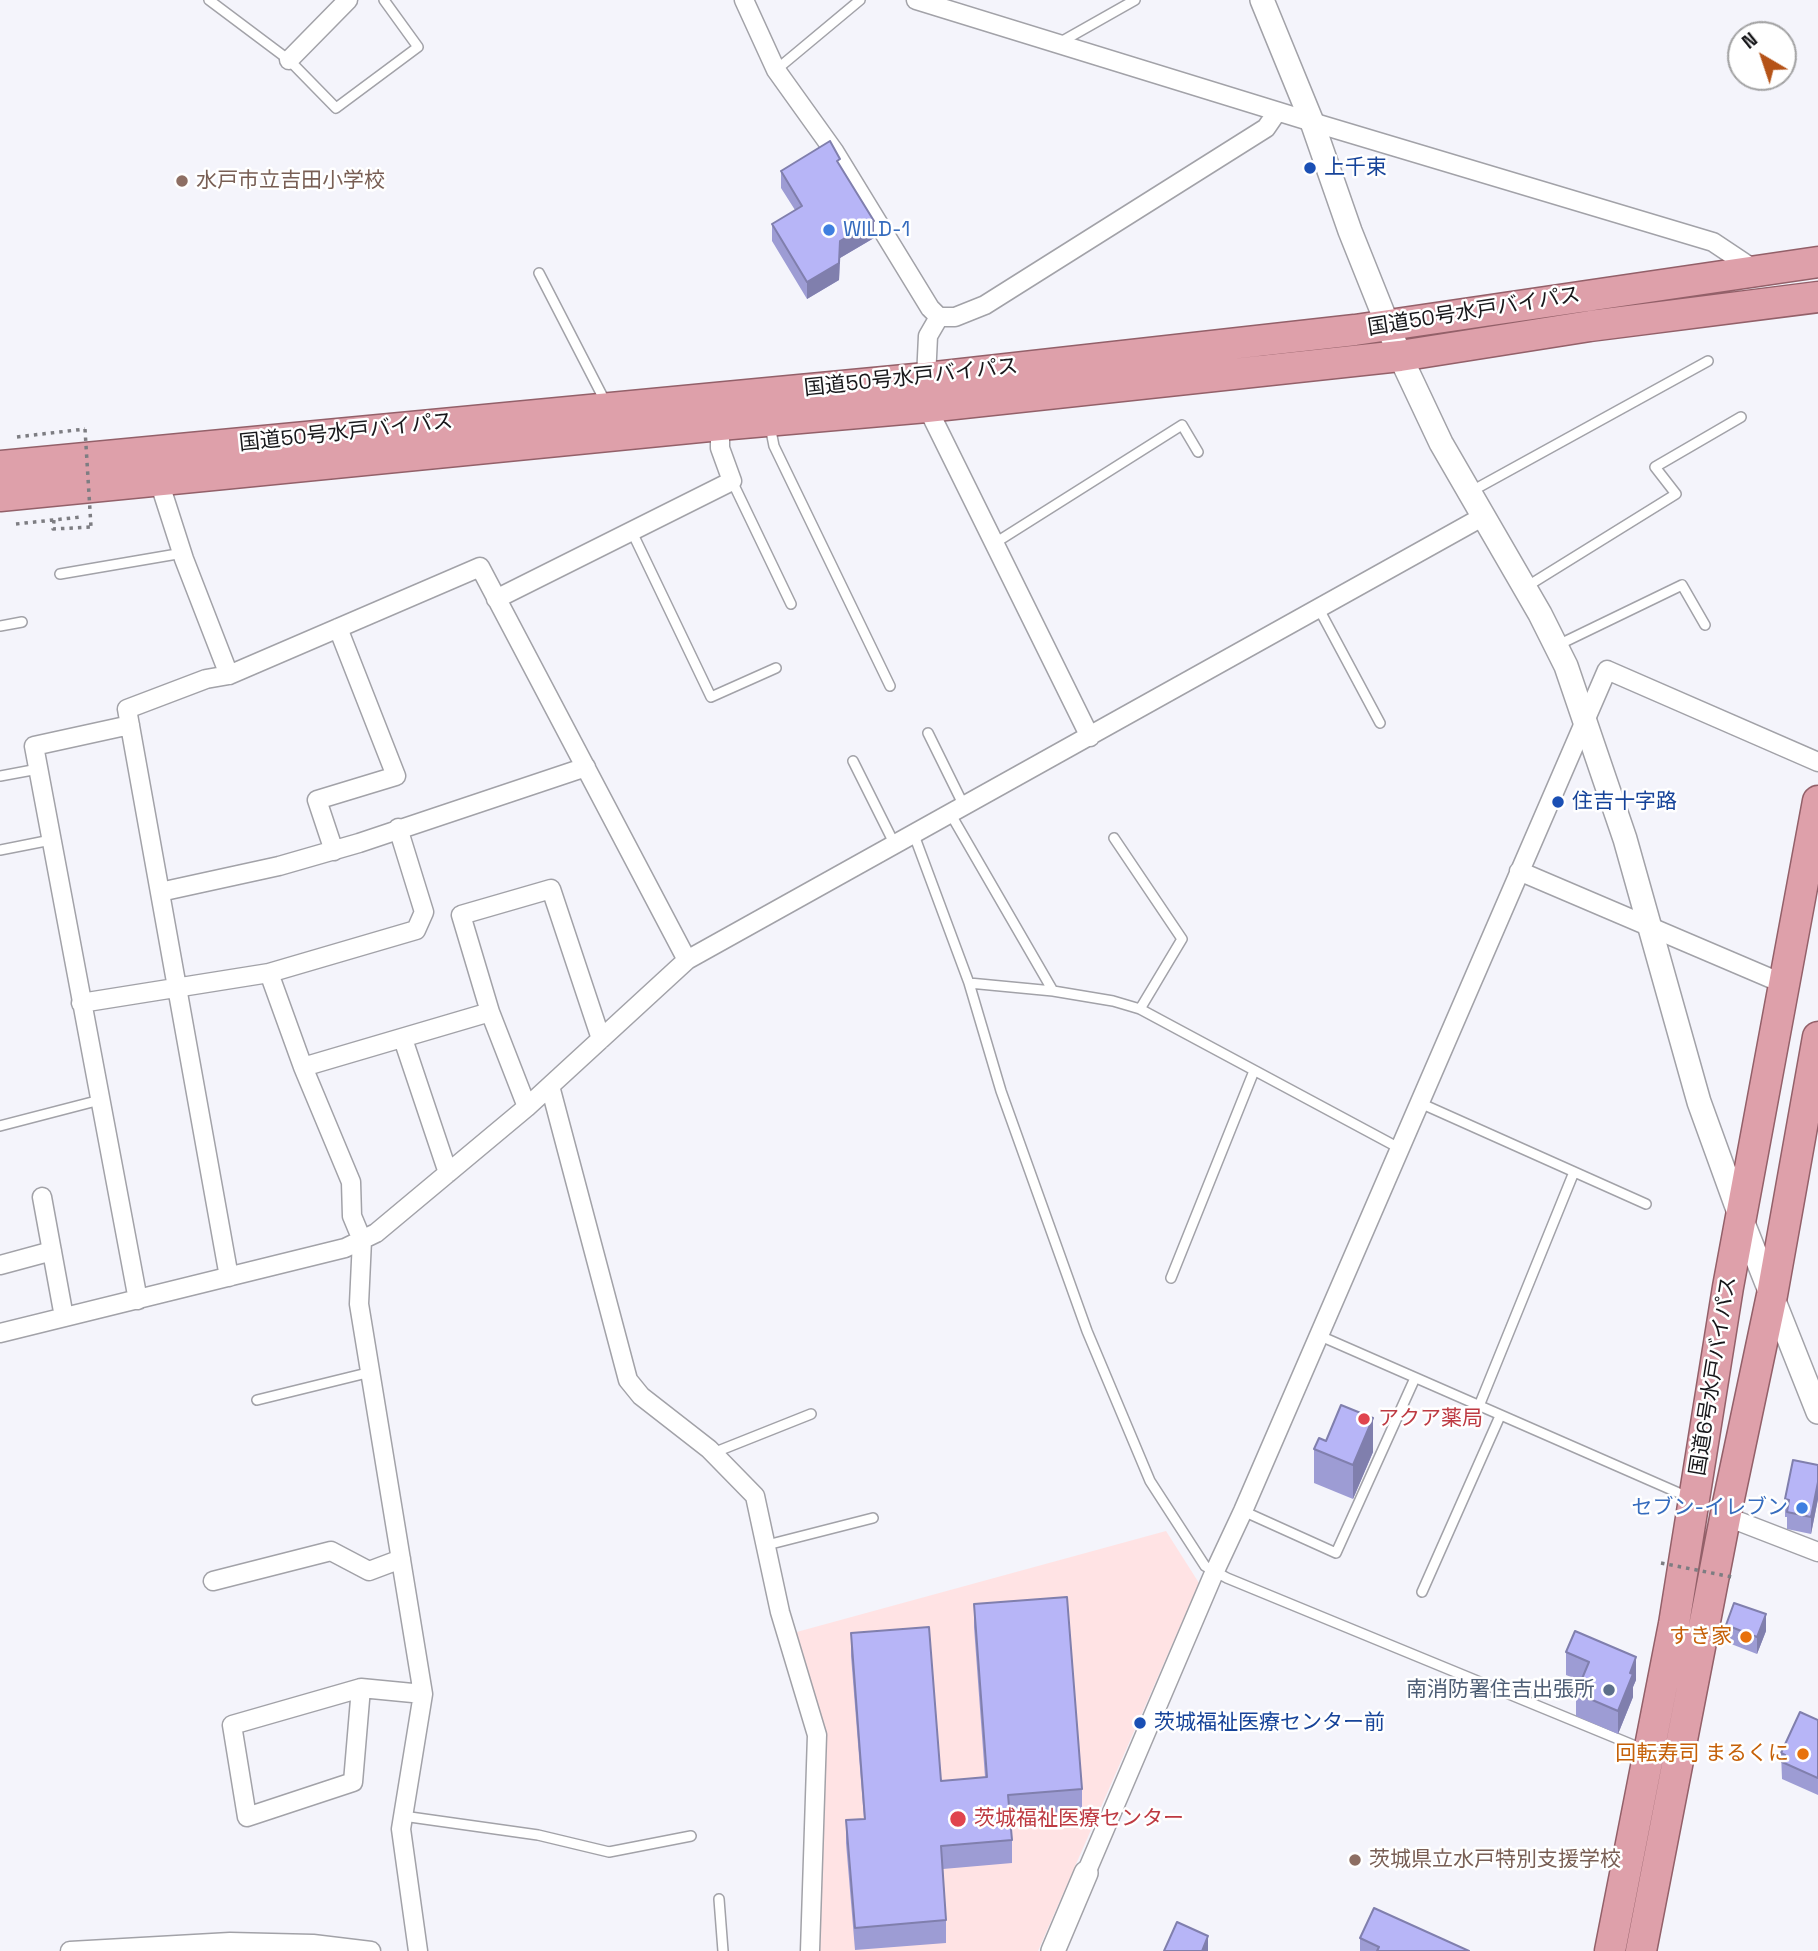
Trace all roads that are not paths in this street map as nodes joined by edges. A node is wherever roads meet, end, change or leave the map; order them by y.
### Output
1 (209, 0) edge
2 (348, 0) edge
3 (383, 0) edge
4 (744, 0) edge
5 (860, 0) edge
6 (916, 0) edge
7 (1135, 0) edge
8 (1262, 0) edge
9 (1058, 44) junction
10 (289, 60) junction
11 (776, 70) junction
12 (1277, 112) junction
13 (1312, 122) junction
14 (1818, 262) edge
15 (1755, 270) junction
16 (539, 273) dead end
17 (1818, 297) edge
18 (939, 317) junction
19 (1388, 327) junction
20 (1400, 356) junction
21 (1708, 361) dead end
22 (926, 377) junction
23 (928, 407) junction
24 (608, 408) junction
25 (1741, 417) dead end
26 (769, 421) junction
27 (720, 425) junction
28 (1198, 452) dead end
29 (0, 466) edge
30 (156, 466) junction
31 (732, 481) junction
32 (1470, 492) junction
33 (0, 496) edge
34 (1484, 516) junction
35 (632, 532) junction
36 (995, 543) junction
37 (183, 553) junction
38 (60, 574) dead end
39 (1524, 588) junction
40 (496, 599) junction
41 (791, 604) dead end
42 (1319, 609) junction
43 (22, 622) dead end
44 (1705, 625) dead end
45 (0, 626) edge
46 (338, 628) junction
47 (1556, 646) junction
48 (776, 668) dead end
49 (229, 675) junction
50 (890, 685) dead end
51 (1585, 717) junction
52 (1380, 723) dead end
53 (130, 725) junction
54 (928, 733) dead end
55 (1090, 737) junction
56 (853, 761) dead end
57 (1818, 761) edge
58 (586, 767) junction
59 (38, 769) junction
60 (0, 776) edge
61 (1818, 801) edge
62 (957, 810) junction
63 (398, 828) junction
64 (914, 835) junction
65 (1114, 838) dead end
66 (51, 840) junction
67 (895, 845) junction
68 (0, 850) edge
69 (334, 850) junction
70 (1519, 871) junction
71 (160, 892) junction
72 (1650, 927) junction
73 (687, 960) junction
74 (270, 973) junction
75 (969, 984) junction
76 (1784, 984) junction
77 (176, 986) junction
78 (1053, 991) junction
79 (82, 1003) junction
80 (1140, 1009) junction
81 (490, 1012) junction
82 (1818, 1037) edge
83 (403, 1039) junction
84 (601, 1039) junction
85 (303, 1068) junction
86 (1254, 1071) junction
87 (550, 1086) junction
88 (100, 1100) junction
89 (1420, 1103) junction
90 (527, 1107) junction
91 (0, 1126) edge
92 (1399, 1148) junction
93 (1574, 1172) junction
94 (447, 1173) junction
95 (42, 1197) dead end
96 (1646, 1204) dead end
97 (1741, 1218) junction
98 (362, 1240) junction
99 (52, 1251) junction
100 (0, 1265) edge
101 (229, 1277) junction
102 (1171, 1278) dead end
103 (1772, 1296) junction
104 (138, 1300) junction
105 (64, 1317) junction
106 (0, 1333) edge
107 (1318, 1335) junction
108 (371, 1372) junction
109 (1415, 1378) junction
110 (257, 1400) dead end
111 (1479, 1406) junction
112 (1818, 1412) edge
113 (811, 1414) dead end
114 (1500, 1416) junction
115 (713, 1453) junction
116 (1695, 1500) junction
117 (1243, 1511) junction
118 (1725, 1516) junction
119 (873, 1518) dead end
120 (767, 1545) junction
121 (1818, 1552) edge
122 (401, 1559) junction
123 (1214, 1573) junction
124 (213, 1581) dead end
125 (1422, 1592) dead end
126 (361, 1688) junction
127 (424, 1694) junction
128 (1649, 1752) junction
129 (403, 1816) junction
130 (691, 1836) dead end
131 (1086, 1873) joint
132 (719, 1899) dead end
133 (217, 1947) edge
134 (70, 1951) edge
135 (371, 1951) edge
136 (418, 1951) edge
137 (723, 1951) edge
138 (810, 1951) edge
139 (1053, 1951) edge
140 (1610, 1951) edge
141 (1641, 1951) edge

1 - 10 lane
2 - 10 street
3 - 10 lane
4 - 11 street
5 - 11 lane
6 - 9 street
7 - 9 lane
8 - 13 street
9 - 12 street
11 - 18 street
12 - 13 street
12 - 18 street
13 - 15 street
13 - 19 street
14 - 15 highway, 国道50号水戸バイパス
15 - 19 highway, 国道50号水戸バイパス
16 - 24 lane
17 - 20 highway, 国道50号水戸バイパス
18 - 22 street
19 - 20 street
19 - 22 highway, 国道50号水戸バイパス
20 - 23 highway, 国道50号水戸バイパス
20 - 32 street
21 - 32 lane
22 - 23 street
22 - 24 highway, 国道50号水戸バイパス
23 - 26 highway, 国道50号水戸バイパス
23 - 36 street
24 - 30 highway, 国道50号水戸バイパス
25 - 39 lane
26 - 27 highway, 国道50号水戸バイパス
26 - 50 lane
27 - 30 highway, 国道50号水戸バイパス
27 - 31 street
28 - 36 lane
29 - 30 highway, 国道50号水戸バイパス
30 - 33 highway, 国道50号水戸バイパス
30 - 37 street
31 - 35 street
31 - 41 lane
32 - 34 street
34 - 39 street
34 - 42 street
35 - 40 street
35 - 48 lane
36 - 55 street
37 - 38 lane
37 - 49 street
39 - 47 street
40 - 46 street
40 - 58 street
42 - 52 lane
42 - 55 street
43 - 45 lane
44 - 47 lane
46 - 49 street
46 - 69 street
47 - 51 street
49 - 53 street
51 - 57 street
51 - 70 street
51 - 72 street
53 - 59 street
53 - 71 street
54 - 62 lane
55 - 62 street
56 - 67 lane
58 - 63 street
58 - 73 street
59 - 60 lane
59 - 66 street
61 - 76 highway, 国道6号水戸バイパス
62 - 64 street
62 - 78 lane
63 - 69 street
63 - 74 street
64 - 67 street
64 - 75 lane
65 - 80 lane
66 - 68 lane
66 - 79 street
67 - 73 street
69 - 71 street
70 - 72 street
70 - 89 street
71 - 77 street
72 - 76 street
72 - 97 street
73 - 84 street
74 - 77 street
74 - 85 street
75 - 78 lane
75 - 123 lane
76 - 97 highway, 国道6号水戸バイパス
77 - 79 street
77 - 101 street
78 - 80 lane
79 - 88 street
80 - 86 lane
81 - 83 street
81 - 84 street
81 - 90 street
82 - 103 highway, 国道6号水戸バイパス
83 - 85 street
83 - 94 street
84 - 87 street
85 - 98 street
86 - 92 lane
86 - 102 lane
87 - 90 street
87 - 115 street
88 - 91 lane
88 - 104 street
89 - 92 street
89 - 93 lane
90 - 94 street
92 - 107 street
93 - 96 lane
93 - 111 lane
94 - 98 street
95 - 99 street
97 - 103 street
97 - 116 highway, 国道6号水戸バイパス
98 - 101 street
98 - 108 street
99 - 100 street
99 - 105 street
101 - 104 street
103 - 112 street
103 - 118 highway, 国道6号水戸バイパス
104 - 105 street
105 - 106 street
107 - 109 lane
107 - 117 street
108 - 110 lane
108 - 122 street
109 - 111 lane
109 - 117 lane
111 - 114 lane
113 - 115 lane
114 - 116 lane
114 - 125 lane
115 - 120 street
116 - 128 highway, 国道6号水戸バイパス
117 - 123 street
118 - 121 street
118 - 141 highway, 国道6号水戸バイパス
119 - 120 lane
120 - 138 street
122 - 124 street
122 - 127 street
123 - 128 lane
123 - 131 street
126 - 126 street
126 - 127 street
127 - 129 street
128 - 140 highway, 国道6号水戸バイパス
129 - 130 lane
129 - 136 street
131 - 139 street
132 - 137 lane
133 - 134 street
133 - 135 street

